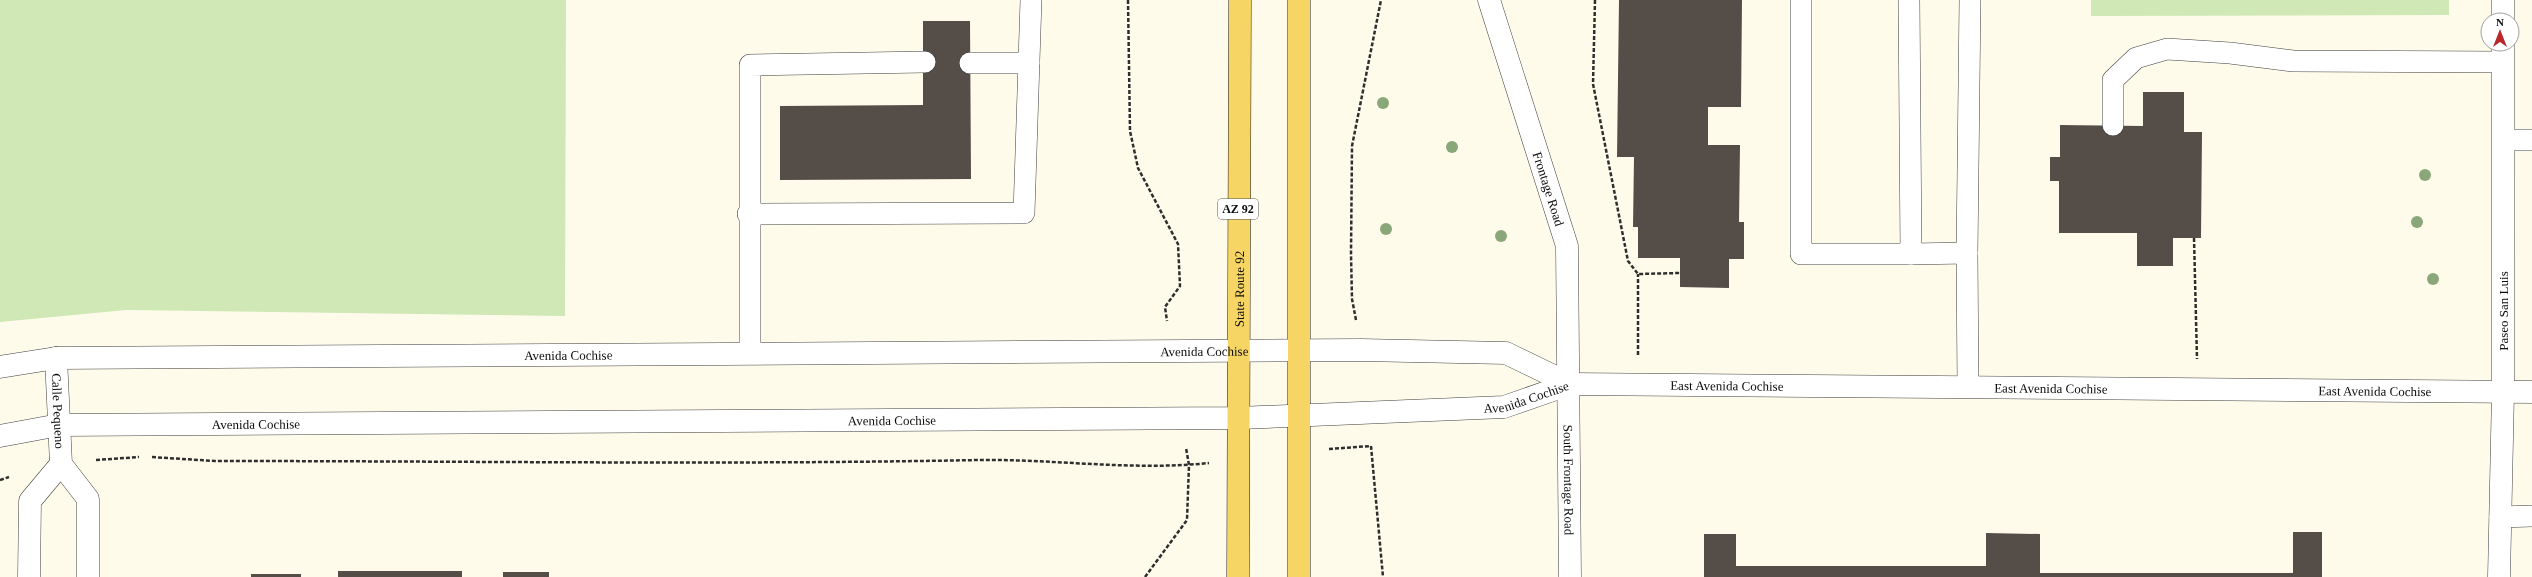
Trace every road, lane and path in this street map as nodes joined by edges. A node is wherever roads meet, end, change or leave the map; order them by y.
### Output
1 (1031, 0) edge
2 (1128, 0) edge
3 (1240, 0) edge
4 (1299, 0) edge
5 (1381, 0) edge
6 (1489, 0) edge
7 (1595, 0) edge
8 (1801, 0) edge
9 (1909, 0) edge
10 (1970, 0) edge
11 (2503, 0) edge
12 (2503, 12) edge
13 (2503, 53) edge
14 (925, 62) dead end
15 (970, 63) dead end
16 (1029, 63) junction
17 (2113, 125) dead end
18 (2503, 140) junction
19 (2532, 140) edge
20 (748, 214) junction
21 (2194, 238) dead end
22 (1967, 253) junction
23 (1911, 254) junction
24 (1680, 273) dead end
25 (1638, 274) junction
26 (1238, 349) junction
27 (1299, 349) junction
28 (1171, 350) junction
29 (1361, 350) junction
30 (750, 353) junction
31 (56, 358) junction
32 (0, 367) edge
33 (1570, 384) junction
34 (1638, 384) junction
35 (1968, 387) junction
36 (2198, 390) junction
37 (2503, 392) junction
38 (2532, 392) edge
39 (1367, 412) junction
40 (1299, 416) junction
41 (1239, 418) junction
42 (1182, 419) junction
43 (59, 425) junction
44 (0, 436) edge
45 (1371, 446) junction
46 (1299, 452) junction
47 (1238, 460) junction
48 (60, 464) junction
49 (1189, 465) junction
50 (15, 476) dead end
51 (0, 480) edge
52 (2500, 516) junction
53 (2532, 516) edge
54 (29, 577) edge
55 (88, 577) edge
56 (1145, 577) edge
57 (1238, 577) edge
58 (1299, 577) edge
59 (1383, 577) edge
60 (1570, 577) edge
61 (2499, 577) edge

1 - 16 lane
2 - 28 path
3 - 26 main road, State Route 92 / AZ 92
4 - 27 main road
5 - 29 path
6 - 33 street, Frontage Road
7 - 25 path
8 - 23 lane
9 - 23 lane
10 - 22 lane
11 - 12 street
13 - 17 lane
13 - 18 street, Paseo San Luis
14 - 20 lane
15 - 16 lane
16 - 20 lane
18 - 19 lane
18 - 37 street, Paseo San Luis
20 - 30 lane
21 - 36 path
22 - 23 lane
22 - 35 lane
24 - 25 path
25 - 34 path
26 - 27 street, Avenida Cochise
26 - 28 street, Avenida Cochise
26 - 41 main road, State Route 92 / AZ 92
27 - 29 street, Avenida Cochise
27 - 40 main road
28 - 30 street, Avenida Cochise
29 - 33 street, Avenida Cochise
30 - 31 street, Avenida Cochise
31 - 32 street, Avenida Cochise
31 - 43 street, Calle Pequeno
33 - 34 street, East Avenida Cochise
33 - 39 street, Avenida Cochise
33 - 60 street, South Frontage Road
34 - 35 street, East Avenida Cochise
35 - 36 street, East Avenida Cochise
36 - 37 street, East Avenida Cochise
37 - 38 street, East Avenida Cochise
37 - 52 street, Paseo San Luis
39 - 40 street, Avenida Cochise
39 - 45 path
40 - 41 street, Avenida Cochise
40 - 46 main road
41 - 42 street, Avenida Cochise
41 - 47 main road, State Route 92 / AZ 92
42 - 43 street, Avenida Cochise
42 - 49 path
43 - 44 street, Avenida Cochise
43 - 48 street, Calle Pequeno
45 - 46 path
45 - 59 path
46 - 58 main road
47 - 49 path
47 - 57 main road, State Route 92 / AZ 92
48 - 49 path
48 - 54 street, Calle Pequeno
48 - 55 street, Calle Pequeno
49 - 56 path
50 - 51 path
52 - 53 lane
52 - 61 street, Paseo San Luis

